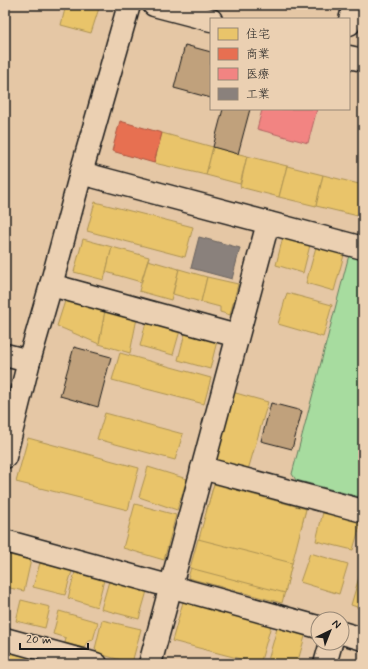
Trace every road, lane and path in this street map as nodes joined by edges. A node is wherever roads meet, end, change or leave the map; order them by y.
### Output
1 (112, 5) edge
2 (116, 5) edge
3 (129, 5) edge
4 (154, 5) edge
5 (354, 5) edge
6 (210, 20) edge
7 (350, 20) edge
8 (350, 56) edge
9 (363, 60) edge
10 (81, 173) junction
11 (268, 223) junction
12 (363, 248) edge
13 (51, 285) junction
14 (237, 336) junction
15 (5, 354) edge
16 (29, 361) junction
17 (5, 457) edge
18 (202, 468) junction
19 (363, 511) edge
20 (5, 541) edge
21 (170, 587) junction
22 (310, 625) edge
23 (350, 635) edge
24 (5, 639) edge
25 (363, 639) edge
26 (329, 651) edge
27 (96, 664) edge
28 (150, 664) edge
29 (325, 664) edge

1 - 2 street
3 - 10 street
4 - 6 street
5 - 7 street
8 - 9 street
10 - 11 street
10 - 13 street
11 - 12 street
11 - 14 street
13 - 14 street
13 - 16 street
14 - 18 street
15 - 16 street
16 - 17 street
18 - 19 street
18 - 21 street
20 - 21 street
21 - 22 street
21 - 28 street
23 - 25 street
24 - 27 street
26 - 29 street

